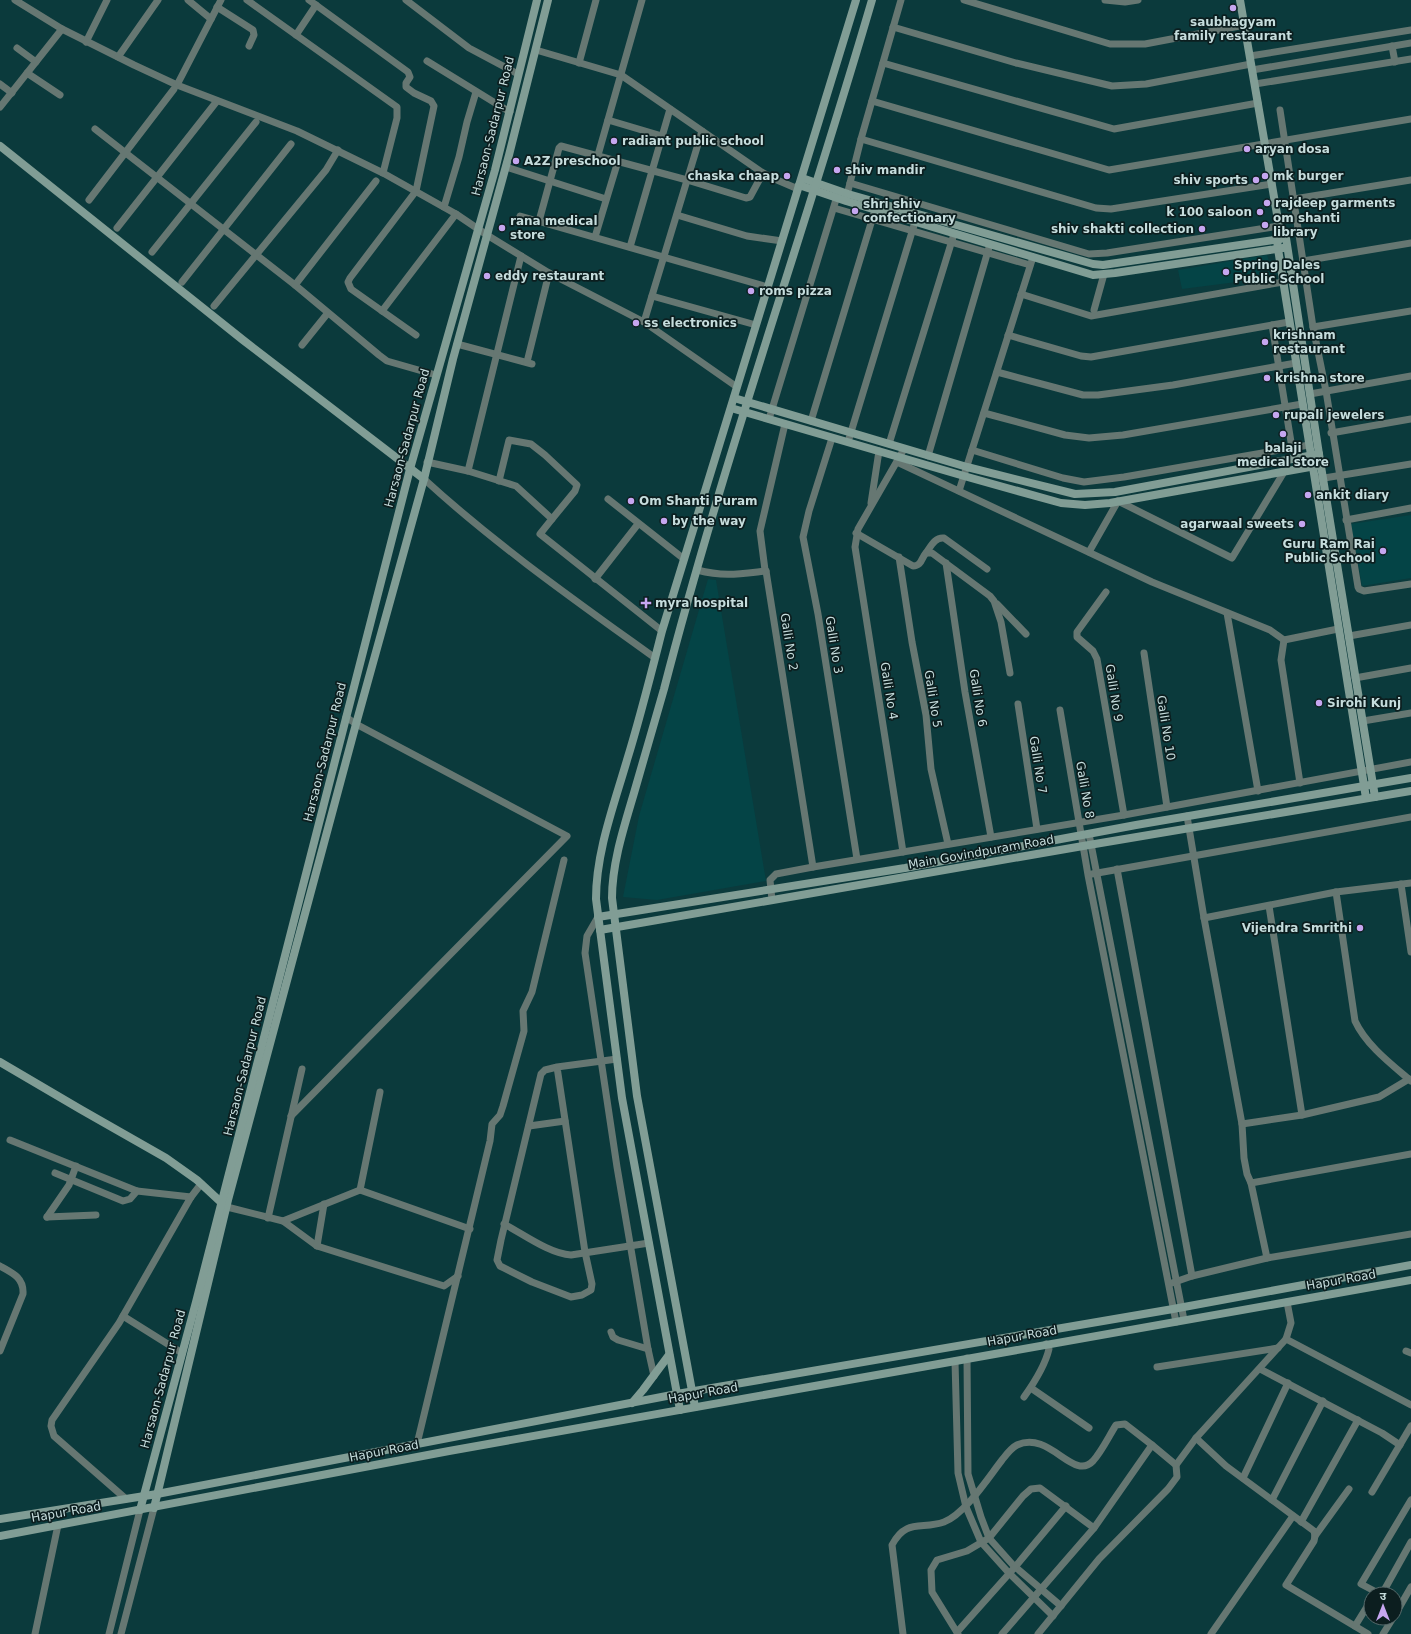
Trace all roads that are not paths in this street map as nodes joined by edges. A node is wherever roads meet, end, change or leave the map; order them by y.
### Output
1 (15, 0) edge
2 (107, 0) edge
3 (158, 0) edge
4 (188, 0) edge
5 (221, 0) edge
6 (247, 0) edge
7 (309, 0) edge
8 (406, 0) edge
9 (548, 0) edge
10 (596, 0) edge
11 (642, 0) edge
12 (856, 0) edge
13 (872, 0) edge
14 (901, 0) edge
15 (964, 0) edge
16 (1105, 0) edge
17 (1138, 0) edge
18 (1240, 0) edge
19 (535, 1) edge
20 (316, 5) junction
21 (217, 7) junction
22 (211, 19) junction
23 (1245, 25) junction
24 (893, 27) junction
25 (62, 29) junction
26 (1411, 30) edge
27 (296, 35) junction
28 (86, 42) junction
29 (1330, 43) junction
30 (1411, 43) edge
31 (249, 46) dead end
32 (1392, 46) junction
33 (17, 48) dead end
34 (536, 50) junction
35 (118, 56) junction
36 (1332, 56) junction
37 (1411, 59) edge
38 (427, 61) dead end
39 (36, 62) junction
40 (1395, 62) junction
41 (579, 63) junction
42 (883, 63) junction
43 (1251, 63) junction
44 (27, 73) junction
45 (518, 74) junction
46 (621, 75) junction
47 (0, 84) edge
48 (1255, 84) junction
49 (176, 87) junction
50 (12, 92) junction
51 (476, 92) junction
52 (60, 95) dead end
53 (217, 100) junction
54 (872, 101) junction
55 (1258, 103) junction
56 (0, 107) edge
57 (670, 109) junction
58 (1280, 110) dead end
59 (510, 112) junction
60 (1411, 119) edge
61 (608, 120) junction
62 (256, 122) dead end
63 (95, 129) dead end
64 (702, 131) junction
65 (662, 136) junction
66 (861, 139) junction
67 (1284, 140) junction
68 (1265, 143) junction
69 (291, 144) dead end
70 (0, 146) edge
71 (338, 150) junction
72 (124, 152) junction
73 (598, 155) junction
74 (618, 161) junction
75 (506, 167) junction
76 (652, 170) junction
77 (763, 172) junction
78 (383, 173) junction
79 (157, 178) junction
80 (687, 180) junction
81 (1411, 180) edge
82 (376, 181) dead end
83 (550, 181) junction
84 (800, 184) junction
85 (850, 184) junction
86 (1272, 184) junction
87 (815, 187) junction
88 (416, 191) junction
89 (838, 195) junction
90 (847, 198) junction
91 (606, 199) junction
92 (1294, 199) junction
93 (89, 200) dead end
94 (191, 204) junction
95 (444, 208) junction
96 (834, 208) junction
97 (875, 210) junction
98 (456, 214) junction
99 (677, 215) junction
100 (520, 216) dead end
101 (872, 219) junction
102 (539, 221) junction
103 (915, 222) junction
104 (1279, 226) junction
105 (118, 228) dead end
106 (479, 228) junction
107 (223, 230) junction
108 (912, 231) junction
109 (954, 234) junction
110 (487, 235) junction
111 (595, 237) junction
112 (1286, 238) junction
113 (1277, 240) junction
114 (782, 241) junction
115 (951, 242) junction
116 (1411, 243) edge
117 (990, 244) junction
118 (630, 247) junction
119 (1287, 247) junction
120 (1278, 249) junction
121 (152, 252) dead end
122 (988, 253) junction
123 (256, 255) junction
124 (521, 256) junction
125 (664, 257) junction
126 (1031, 261) junction
127 (1303, 261) junction
128 (549, 273) junction
129 (1104, 274) junction
130 (182, 282) dead end
131 (1283, 282) junction
132 (295, 285) junction
133 (768, 287) junction
134 (1021, 294) junction
135 (652, 296) junction
136 (214, 306) dead end
137 (1094, 310) dead end
138 (1411, 310) edge
139 (382, 311) junction
140 (327, 314) junction
141 (644, 322) junction
142 (1289, 322) junction
143 (756, 325) junction
144 (1272, 325) junction
145 (1313, 327) junction
146 (416, 335) dead end
147 (1008, 335) junction
148 (457, 344) junction
149 (302, 345) dead end
150 (497, 354) junction
151 (1296, 363) junction
152 (1278, 366) junction
153 (997, 372) junction
154 (436, 375) junction
155 (1411, 376) edge
156 (737, 387) junction
157 (1326, 391) junction
158 (1310, 394) junction
159 (734, 398) junction
160 (747, 402) junction
161 (1302, 404) junction
162 (1285, 407) junction
163 (731, 408) junction
164 (772, 409) junction
165 (744, 412) junction
166 (984, 412) junction
167 (769, 419) junction
168 (1411, 419) edge
169 (811, 421) junction
170 (785, 424) junction
171 (851, 433) junction
172 (1331, 433) junction
173 (832, 438) junction
174 (848, 442) junction
175 (889, 444) junction
176 (1308, 445) junction
177 (1292, 448) junction
178 (904, 449) junction
179 (972, 450) junction
180 (879, 451) junction
181 (1319, 454) junction
182 (1310, 455) junction
183 (928, 456) junction
184 (898, 460) junction
185 (427, 462) junction
186 (1411, 464) edge
187 (1321, 465) junction
188 (967, 467) junction
189 (1312, 467) junction
190 (410, 469) junction
191 (468, 471) junction
192 (1284, 472) junction
193 (964, 476) junction
194 (1339, 476) junction
195 (1323, 478) junction
196 (424, 479) junction
197 (1314, 480) junction
198 (499, 481) junction
199 (959, 491) junction
200 (608, 499) dead end
201 (1118, 501) junction
202 (870, 508) junction
203 (1411, 508) edge
204 (552, 518) junction
205 (1346, 520) junction
206 (638, 524) junction
207 (856, 534) junction
208 (1090, 552) junction
209 (926, 553) junction
210 (899, 557) junction
211 (684, 560) junction
212 (946, 563) junction
213 (987, 569) dead end
214 (697, 570) junction
215 (766, 571) junction
216 (595, 579) junction
217 (1411, 584) edge
218 (1106, 592) dead end
219 (994, 601) junction
220 (1227, 613) junction
221 (1411, 625) edge
222 (1338, 629) junction
223 (662, 631) junction
224 (1026, 634) dead end
225 (1349, 636) junction
226 (1284, 640) junction
227 (1144, 653) dead end
228 (655, 658) junction
229 (1411, 668) edge
230 (1010, 673) dead end
231 (1355, 678) junction
232 (1018, 704) dead end
233 (1060, 710) dead end
234 (1411, 713) edge
235 (346, 717) junction
236 (1362, 721) junction
237 (356, 724) junction
238 (1411, 762) edge
239 (1370, 769) junction
240 (1362, 771) junction
241 (1411, 778) edge
242 (1300, 783) junction
243 (1373, 784) junction
244 (1364, 786) junction
245 (1258, 791) junction
246 (1411, 791) edge
247 (1375, 797) junction
248 (1366, 798) junction
249 (1167, 807) junction
250 (1124, 815) junction
251 (1187, 816) junction
252 (1411, 817) edge
253 (1079, 823) junction
254 (1189, 828) junction
255 (1037, 829) junction
256 (1085, 834) junction
257 (991, 836) junction
258 (948, 844) junction
259 (1087, 845) junction
260 (903, 852) junction
261 (1194, 855) junction
262 (857, 859) junction
263 (564, 860) dead end
264 (813, 867) junction
265 (1117, 869) junction
266 (1092, 874) junction
267 (1411, 883) edge
268 (1401, 884) junction
269 (770, 888) junction
270 (1336, 892) junction
271 (772, 900) junction
272 (1269, 906) junction
273 (614, 915) junction
274 (598, 918) junction
275 (1204, 918) junction
276 (615, 928) junction
277 (600, 930) junction
278 (1411, 952) edge
279 (617, 1059) junction
280 (601, 1061) junction
281 (0, 1062) edge
282 (557, 1067) junction
283 (302, 1069) dead end
284 (1410, 1080) edge
285 (380, 1092) dead end
286 (1302, 1114) junction
287 (291, 1116) junction
288 (565, 1121) junction
289 (1242, 1124) junction
290 (529, 1126) junction
291 (10, 1140) dead end
292 (1411, 1154) edge
293 (76, 1166) junction
294 (55, 1173) dead end
295 (71, 1180) junction
296 (1251, 1183) junction
297 (201, 1184) junction
298 (360, 1190) junction
299 (137, 1191) junction
300 (191, 1197) junction
301 (324, 1204) junction
302 (224, 1205) junction
303 (96, 1214) dead end
304 (268, 1218) junction
305 (283, 1221) junction
306 (504, 1224) junction
307 (470, 1229) junction
308 (1411, 1234) edge
309 (649, 1243) junction
310 (317, 1246) junction
311 (631, 1246) junction
312 (585, 1252) junction
313 (1267, 1258) junction
314 (1411, 1265) edge
315 (0, 1266) edge
316 (458, 1276) junction
317 (1192, 1276) junction
318 (1411, 1280) edge
319 (1176, 1282) junction
320 (1168, 1284) junction
321 (1287, 1302) junction
322 (1177, 1308) junction
323 (123, 1316) junction
324 (1180, 1321) junction
325 (612, 1332) dead end
326 (1286, 1339) junction
327 (1046, 1344) junction
328 (1278, 1348) junction
329 (648, 1349) junction
330 (0, 1351) edge
331 (182, 1354) junction
332 (669, 1355) junction
333 (967, 1358) junction
334 (955, 1361) junction
335 (1157, 1367) dead end
336 (1260, 1369) junction
337 (654, 1376) junction
338 (1288, 1383) junction
339 (1031, 1388) junction
340 (692, 1392) junction
341 (677, 1394) junction
342 (1024, 1397) dead end
343 (1323, 1401) junction
344 (632, 1403) junction
345 (1411, 1405) edge
346 (695, 1407) junction
347 (680, 1410) junction
348 (956, 1415) junction
349 (968, 1415) junction
350 (1358, 1420) junction
351 (1411, 1426) edge
352 (1089, 1428) dead end
353 (1196, 1438) junction
354 (417, 1444) junction
355 (1152, 1445) junction
356 (1400, 1445) junction
357 (1176, 1465) junction
358 (1243, 1478) junction
359 (1349, 1489) dead end
360 (1372, 1492) dead end
361 (157, 1494) junction
362 (144, 1496) junction
363 (973, 1496) junction
364 (126, 1499) junction
365 (1272, 1500) junction
366 (1411, 1500) edge
367 (1066, 1506) junction
368 (966, 1507) junction
369 (154, 1508) junction
370 (140, 1510) junction
371 (1292, 1516) junction
372 (0, 1519) edge
373 (1301, 1522) junction
374 (58, 1525) junction
375 (1094, 1528) junction
376 (0, 1536) edge
377 (1315, 1536) junction
378 (989, 1538) junction
379 (981, 1542) junction
380 (1411, 1542) edge
381 (1015, 1567) junction
382 (1009, 1573) junction
383 (1365, 1586) edge
384 (1386, 1586) edge
385 (1411, 1587) edge
386 (1041, 1590) junction
387 (1034, 1598) junction
388 (1403, 1600) edge
389 (1061, 1606) junction
390 (1363, 1613) edge
391 (1053, 1616) junction
392 (1355, 1626) junction
393 (957, 1633) edge
394 (35, 1634) edge
395 (109, 1634) edge
396 (121, 1634) edge
397 (903, 1634) edge
398 (1002, 1634) edge
399 (1038, 1634) edge
400 (1211, 1634) edge
401 (1368, 1634) edge

1 - 25 street
2 - 28 street
3 - 35 street
4 - 22 street
5 - 21 street
6 - 27 street
7 - 20 street
8 - 45 street
9 - 34 street, Harsaon-Sadarpur Road
10 - 41 street
11 - 46 street
12 - 84 street
13 - 87 street
14 - 24 street
15 - 23 street
16 - 17 street
18 - 23 street
19 - 45 street, Harsaon-Sadarpur Road
20 - 27 street
20 - 88 street
21 - 22 street
21 - 31 street
22 - 49 street
23 - 43 street
24 - 42 street
24 - 43 street
25 - 28 street
25 - 39 street
26 - 29 street
27 - 78 street
28 - 35 street
29 - 36 street
29 - 43 street
30 - 32 street
32 - 36 street
32 - 40 street
33 - 39 street
34 - 41 street
34 - 75 street, Harsaon-Sadarpur Road
35 - 49 street
36 - 43 street
37 - 40 street
38 - 51 street
39 - 44 street
40 - 48 street
41 - 46 street
42 - 54 street
42 - 55 street
43 - 48 street
44 - 50 street
44 - 52 street
45 - 59 street, Harsaon-Sadarpur Road
46 - 57 street
46 - 61 street
47 - 50 street
48 - 55 street
49 - 53 street
49 - 72 street
50 - 56 street
51 - 59 street
51 - 95 street
53 - 71 street
53 - 79 street
54 - 66 street
54 - 68 street
55 - 68 street
57 - 64 street
57 - 65 street
58 - 67 street
59 - 106 street, Harsaon-Sadarpur Road
60 - 67 street
61 - 65 street
61 - 73 street
62 - 94 street
63 - 72 street
64 - 77 street
64 - 80 street
65 - 76 street
66 - 85 street
66 - 86 street
67 - 68 street
67 - 92 street
68 - 86 street
69 - 107 street
70 - 190 street
71 - 78 street
71 - 123 street
72 - 79 street
72 - 93 street
73 - 74 street
73 - 83 street
74 - 76 street
74 - 91 street
75 - 83 street
75 - 110 street, Harsaon-Sadarpur Road
76 - 80 street
76 - 118 street
77 - 80 street
77 - 84 street
78 - 88 street
79 - 94 street
79 - 105 street
80 - 99 street
81 - 92 street
82 - 132 street
83 - 91 street
83 - 102 street
84 - 87 street
84 - 114 street
85 - 90 street
85 - 104 street
86 - 104 street
87 - 89 street
87 - 160 street
88 - 95 street
88 - 139 street
89 - 90 street
89 - 96 street
90 - 97 street
90 - 113 street
91 - 111 street
92 - 127 street
94 - 107 street
94 - 121 street
95 - 98 street
96 - 101 street
96 - 164 street
97 - 101 street
97 - 103 street
98 - 106 street
98 - 139 street
99 - 114 street
99 - 125 street
100 - 102 street
101 - 108 street
101 - 169 street
102 - 111 street
103 - 108 street
103 - 109 street
104 - 112 street
104 - 113 street
106 - 110 street
106 - 154 street, Harsaon-Sadarpur Road
107 - 123 street
107 - 130 street
108 - 115 street
108 - 171 street
109 - 115 street
109 - 117 street
110 - 124 street
110 - 148 street, Harsaon-Sadarpur Road
111 - 118 street
112 - 113 street
112 - 119 street
113 - 120 street
114 - 133 street
115 - 122 street
115 - 175 street
116 - 127 street
117 - 122 street
117 - 126 street
118 - 125 street
119 - 120 street
119 - 158 street
120 - 129 street
120 - 131 street
122 - 126 street
122 - 183 street
123 - 132 street
123 - 136 street
124 - 128 street
124 - 150 street
125 - 133 street
125 - 135 street
126 - 129 street
126 - 134 street
127 - 145 street
128 - 141 street
128 - 150 street
129 - 137 street
131 - 134 street
131 - 142 street
132 - 140 street
133 - 143 street
134 - 147 street
135 - 141 street
135 - 143 street
138 - 145 street
139 - 146 street
140 - 149 street
140 - 154 street
141 - 156 street
142 - 144 street
142 - 151 street
143 - 156 street
144 - 147 street
144 - 152 street
145 - 157 street
147 - 153 street
148 - 150 street
148 - 185 street, Harsaon-Sadarpur Road
150 - 191 street
151 - 152 street
151 - 161 street
152 - 153 street
152 - 162 street
153 - 166 street
154 - 190 street, Harsaon-Sadarpur Road
155 - 157 street
156 - 159 street
157 - 158 street
157 - 172 street
158 - 181 street
159 - 160 street
159 - 163 street
160 - 164 street
160 - 165 street
161 - 162 street
161 - 176 street
162 - 166 street
162 - 177 street
163 - 165 street
163 - 211 street
164 - 167 street
164 - 169 street
165 - 167 street
165 - 214 street
166 - 179 street
167 - 170 street
168 - 172 street
169 - 171 street
170 - 173 street
170 - 215 street, Galli No 2
171 - 174 street
171 - 175 street
172 - 194 street
173 - 174 street
173 - 262 street, Galli No 3
174 - 180 street
175 - 178 street
176 - 177 street
176 - 182 street
177 - 179 street
178 - 183 street
178 - 184 street
179 - 188 street
180 - 184 street
180 - 202 street
181 - 182 street
181 - 187 street
182 - 188 street
182 - 189 street
183 - 188 street
184 - 193 street
184 - 199 street
184 - 202 street
185 - 191 street
185 - 196 street, Harsaon-Sadarpur Road
186 - 194 street
187 - 189 street
187 - 195 street
188 - 193 street
189 - 192 street
189 - 197 street
190 - 196 street
190 - 235 street, Harsaon-Sadarpur Road
191 - 198 street
192 - 201 street
192 - 201 street
193 - 199 street
193 - 201 street
194 - 195 street
194 - 205 street
195 - 197 street
195 - 225 street
196 - 228 street
196 - 237 street, Harsaon-Sadarpur Road
197 - 222 street
198 - 204 street
198 - 204 street
199 - 208 street
200 - 206 street
201 - 208 street
202 - 207 street
203 - 205 street
204 - 216 street
205 - 217 street
206 - 211 street
206 - 216 street
207 - 210 street
207 - 260 street, Galli No 4
208 - 220 street
209 - 210 street
209 - 212 street
209 - 213 street
210 - 258 street, Galli No 5
211 - 223 street
212 - 219 street
212 - 257 street, Galli No 6
214 - 215 street
214 - 273 street
215 - 264 street, Galli No 2
216 - 223 street
218 - 250 street, Galli No 9
219 - 224 street
219 - 230 street
220 - 226 street
220 - 245 street
221 - 225 street
222 - 226 street
222 - 240 street
223 - 228 street
225 - 231 street
226 - 242 street
227 - 249 street, Galli No 10
228 - 274 street
229 - 231 street
231 - 236 street
232 - 255 street, Galli No 7
233 - 253 street, Galli No 8
234 - 236 street
235 - 237 street
235 - 302 street, Harsaon-Sadarpur Road
236 - 239 street
237 - 287 street
237 - 302 street, Harsaon-Sadarpur Road
238 - 239 street
239 - 240 street
239 - 243 street
240 - 242 street
240 - 244 street
241 - 243 street, Main Govindpuram Road
242 - 245 street
243 - 244 street, Main Govindpuram Road
243 - 247 street
244 - 248 street
244 - 251 street, Main Govindpuram Road
245 - 249 street
246 - 247 street, Main Govindpuram Road
247 - 248 street, Main Govindpuram Road
248 - 254 street, Main Govindpuram Road
249 - 250 street
250 - 253 street
251 - 254 street
251 - 256 street, Main Govindpuram Road
252 - 261 street
253 - 255 street
253 - 256 street, Galli No 8
254 - 259 street, Main Govindpuram Road
254 - 261 street
255 - 257 street
256 - 259 street, Galli No 8
256 - 269 street, Main Govindpuram Road
257 - 258 street
258 - 260 street
259 - 266 street, Galli No 8
259 - 271 street, Main Govindpuram Road
260 - 262 street
261 - 265 street
261 - 275 street
262 - 264 street
263 - 307 street
264 - 269 street
265 - 266 street
265 - 317 street
266 - 319 street
266 - 320 street
267 - 268 street
268 - 270 street
268 - 278 street
269 - 271 street
269 - 273 street, Main Govindpuram Road
270 - 272 street
270 - 284 street
271 - 276 street, Main Govindpuram Road
272 - 275 street
272 - 286 street
273 - 274 street, Main Govindpuram Road
273 - 276 street
274 - 277 street
274 - 280 street
275 - 289 street
276 - 277 street, Main Govindpuram Road
276 - 340 street
277 - 279 street
279 - 280 street
279 - 309 street
280 - 282 street
280 - 311 street
281 - 297 street
282 - 288 street
282 - 290 street
283 - 287 street
284 - 286 street
285 - 298 street
286 - 289 street
287 - 304 street
288 - 290 street
288 - 312 street
289 - 296 street
290 - 306 street
291 - 293 street
292 - 296 street
293 - 295 street
293 - 299 street
294 - 295 street
295 - 299 street
295 - 303 street
296 - 313 street
297 - 300 street
297 - 302 street
298 - 301 street
298 - 307 street
299 - 300 street
300 - 323 street
301 - 305 street
301 - 310 street
302 - 304 street
302 - 331 street, Harsaon-Sadarpur Road
302 - 361 street, Harsaon-Sadarpur Road
304 - 305 street
305 - 310 street
306 - 312 street
306 - 312 street
307 - 316 street
308 - 313 street
309 - 311 street
309 - 332 street
310 - 316 street
311 - 312 street
311 - 329 street
313 - 317 street
314 - 322 street, Hapur Road
315 - 330 street
316 - 354 street
317 - 319 street
318 - 321 street, Hapur Road
319 - 320 street
319 - 322 street
320 - 322 street
321 - 324 street, Hapur Road
321 - 326 street
322 - 324 street
322 - 340 street, Hapur Road
323 - 331 street
323 - 364 street
324 - 327 street, Hapur Road
325 - 329 street
326 - 328 street
326 - 345 street
327 - 333 street, Hapur Road
327 - 339 street
328 - 335 street
328 - 336 street
329 - 337 street
331 - 362 street, Harsaon-Sadarpur Road
332 - 337 street
332 - 341 street
333 - 334 street, Hapur Road
333 - 349 street
334 - 346 street, Hapur Road
334 - 348 street
336 - 338 street
336 - 353 street
337 - 344 street
338 - 343 street
338 - 358 street
339 - 342 street
339 - 352 street
340 - 341 street, Hapur Road
340 - 346 street
341 - 344 street, Hapur Road
341 - 347 street
343 - 350 street
343 - 365 street
344 - 354 street, Hapur Road
346 - 347 street, Hapur Road
347 - 369 street, Hapur Road
348 - 349 street
348 - 368 street
349 - 363 street
350 - 356 street
350 - 373 street
351 - 356 street
353 - 357 street
353 - 358 street
354 - 361 street, Hapur Road
355 - 357 street
355 - 363 street
355 - 375 street
356 - 360 street
357 - 389 street
358 - 365 street
359 - 377 street
361 - 362 street, Hapur Road
361 - 369 street, Harsaon-Sadarpur Road
362 - 364 street, Hapur Road
362 - 370 street, Harsaon-Sadarpur Road
363 - 368 street
363 - 378 street
364 - 372 street, Hapur Road
365 - 371 street
366 - 383 street
367 - 375 street
367 - 378 street
367 - 381 street
368 - 379 street
368 - 397 street
369 - 370 street, Hapur Road
369 - 396 street
370 - 374 street, Hapur Road
370 - 395 street
371 - 373 street
371 - 400 street
373 - 377 street
374 - 376 street, Hapur Road
374 - 394 street
375 - 386 street
377 - 392 street
378 - 379 street
378 - 381 street
379 - 382 street
379 - 393 street
380 - 384 street
381 - 382 street
381 - 386 street
382 - 387 street
382 - 393 street
385 - 388 street
386 - 387 street
386 - 389 street
387 - 391 street
387 - 398 street
389 - 391 street
390 - 392 street
391 - 399 street
392 - 401 street

